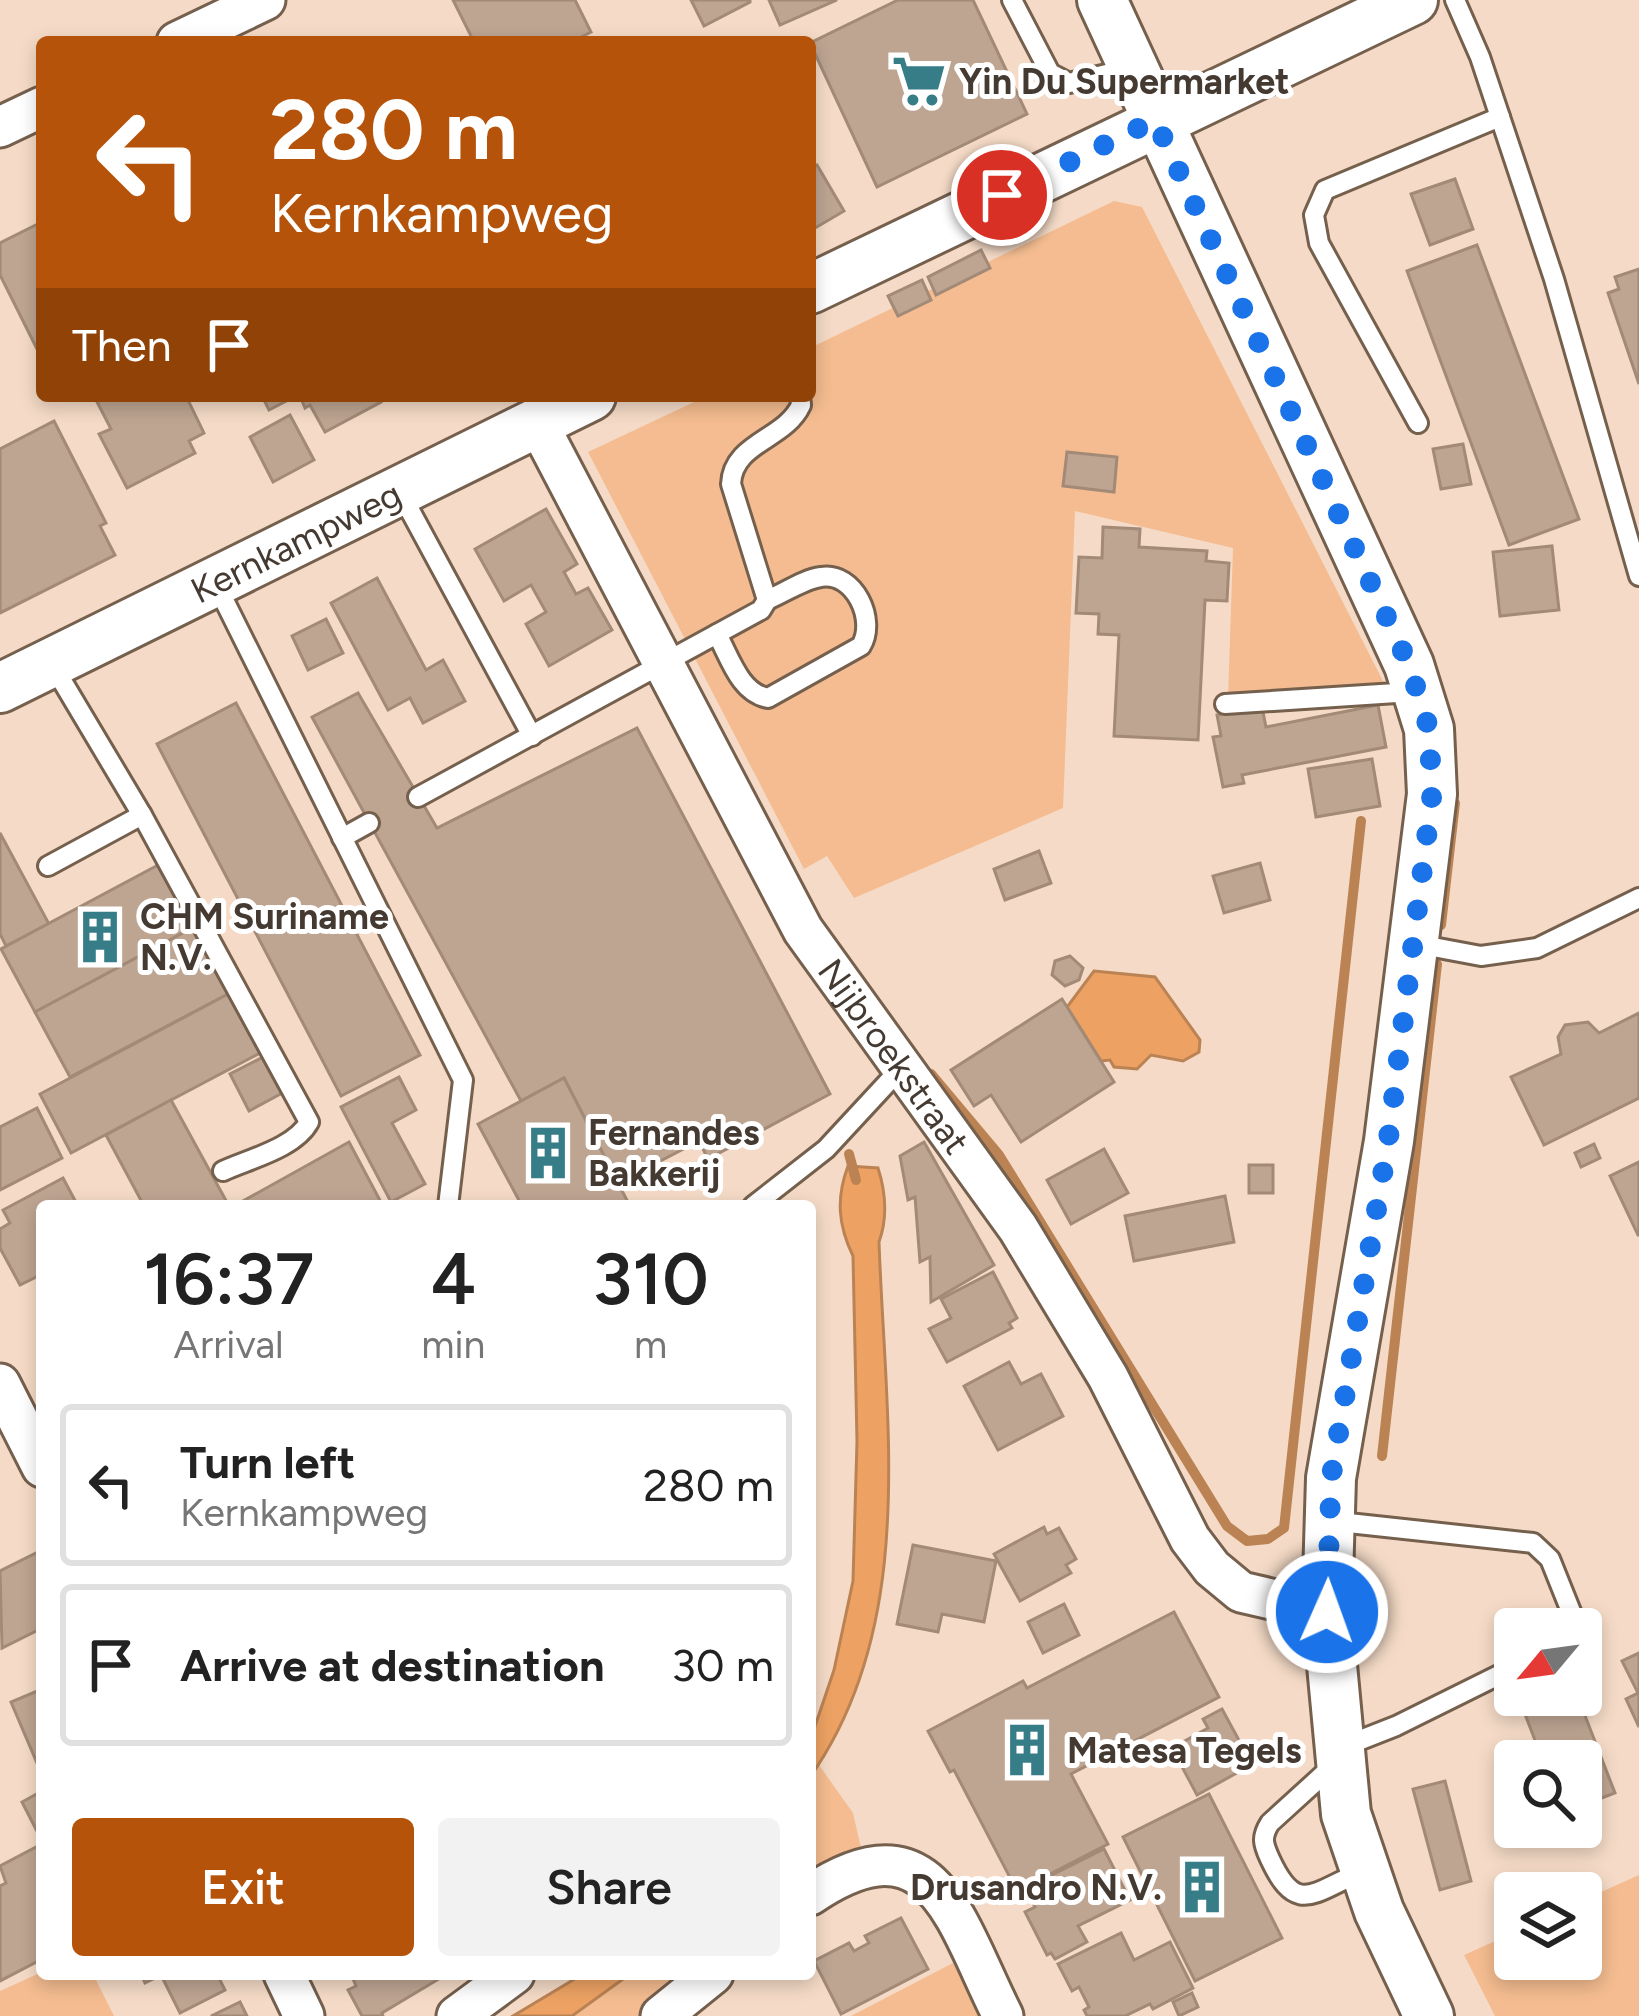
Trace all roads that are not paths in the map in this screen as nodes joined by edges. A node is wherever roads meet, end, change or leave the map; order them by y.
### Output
1 (265, 0) edge
2 (1012, 0) edge
3 (1102, 0) edge
4 (1413, 0) edge
5 (1455, 0) edge
6 (190, 36) edge
7 (1132, 68) junction
8 (36, 110) edge
9 (1500, 117) junction
10 (1155, 120) junction
11 (0, 127) edge
12 (816, 286) edge
13 (579, 402) edge
14 (801, 402) edge
15 (537, 422) junction
16 (1418, 423) dead end
17 (399, 491) junction
18 (1639, 575) edge
19 (215, 582) junction
20 (767, 600) junction
21 (717, 634) junction
22 (664, 663) junction
23 (52, 664) junction
24 (0, 688) edge
25 (1417, 692) junction
26 (1225, 704) dead end
27 (532, 736) junction
28 (418, 797) dead end
29 (142, 815) junction
30 (369, 823) dead end
31 (342, 838) junction
32 (48, 866) dead end
33 (1639, 898) edge
34 (1413, 943) junction
35 (902, 1067) junction
36 (223, 1172) dead end
37 (449, 1200) edge
38 (761, 1200) edge
39 (0, 1384) edge
40 (36, 1455) edge
41 (1330, 1521) junction
42 (1570, 1608) edge
43 (1327, 1612) junction
44 (1494, 1677) edge
45 (1340, 1753) junction
46 (1365, 1870) junction
47 (816, 1891) edge
48 (287, 1980) edge
49 (506, 1980) edge
50 (705, 1980) edge
51 (1417, 2012) edge
52 (304, 2016) edge
53 (458, 2016) edge
54 (661, 2016) edge
55 (1003, 2016) edge

1 - 6 street
2 - 7 lane
3 - 7 street
4 - 10 street
5 - 9 lane
7 - 10 street
8 - 11 street
9 - 16 lane
9 - 18 lane
10 - 12 street
10 - 25 street
13 - 15 street, Kernkampweg
14 - 20 lane
15 - 17 street, Kernkampweg
15 - 22 street, Nijbroekstraat
17 - 19 street, Kernkampweg
17 - 27 lane
19 - 23 street, Kernkampweg
19 - 31 lane
20 - 21 lane
20 - 21 lane
21 - 22 lane
22 - 27 lane
22 - 35 street, Nijbroekstraat
23 - 24 street, Kernkampweg
23 - 29 lane
25 - 26 lane
25 - 34 street
27 - 28 lane
29 - 32 lane
29 - 36 lane
30 - 31 lane
31 - 37 lane
33 - 34 lane
34 - 41 street
35 - 38 lane
35 - 43 street, Nijbroekstraat
39 - 40 street
41 - 42 lane
41 - 43 street
43 - 45 street
44 - 45 lane
45 - 46 street
45 - 46 lane
46 - 51 street
47 - 55 street
48 - 52 street
49 - 53 street
50 - 54 street

